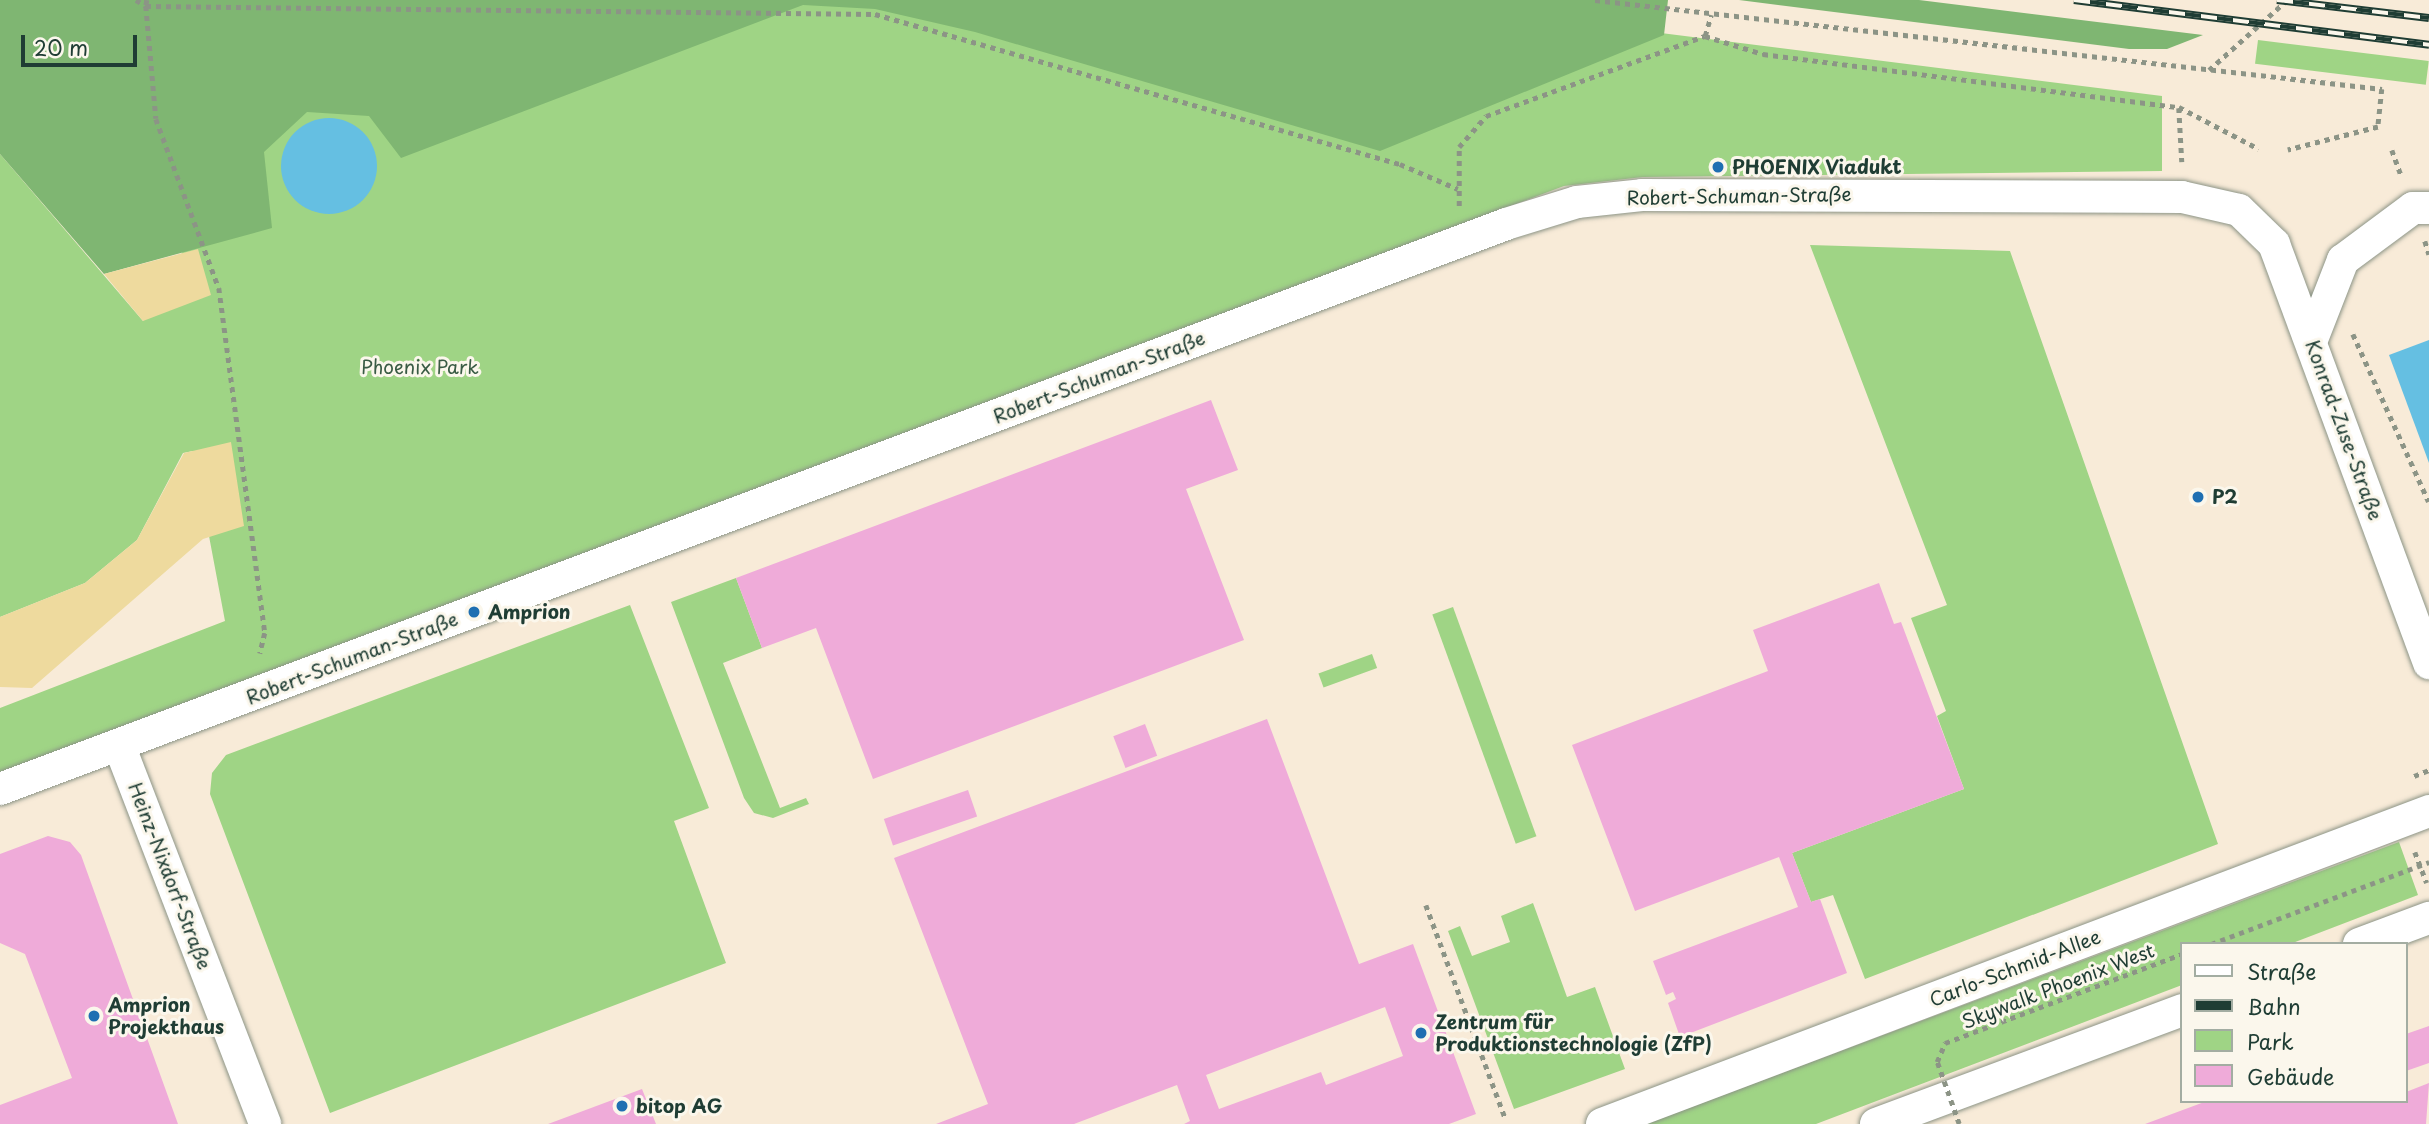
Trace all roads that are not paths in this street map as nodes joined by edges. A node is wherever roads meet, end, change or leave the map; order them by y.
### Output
1 (2429, 208) edge
2 (2239, 210) joint
3 (2311, 342) junction
4 (2422, 621) edge
5 (2429, 663) edge
6 (120, 745) junction
7 (0, 789) edge
8 (2429, 811) edge
9 (2429, 918) edge
10 (2364, 942) edge
11 (2180, 1011) edge
12 (265, 1124) edge
13 (1602, 1124) edge
14 (1876, 1124) edge

1 - 3 street
2 - 3 street, Konrad-Zuse-Straße
2 - 6 street, Robert-Schuman-Straße
3 - 4 street, Konrad-Zuse-Straße
4 - 5 street, Konrad-Zuse-Straße
6 - 7 street, Robert-Schuman-Straße
6 - 12 street, Heinz-Nixdorf-Straße
8 - 13 street, Carlo-Schmid-Allee
9 - 10 street
11 - 14 street

